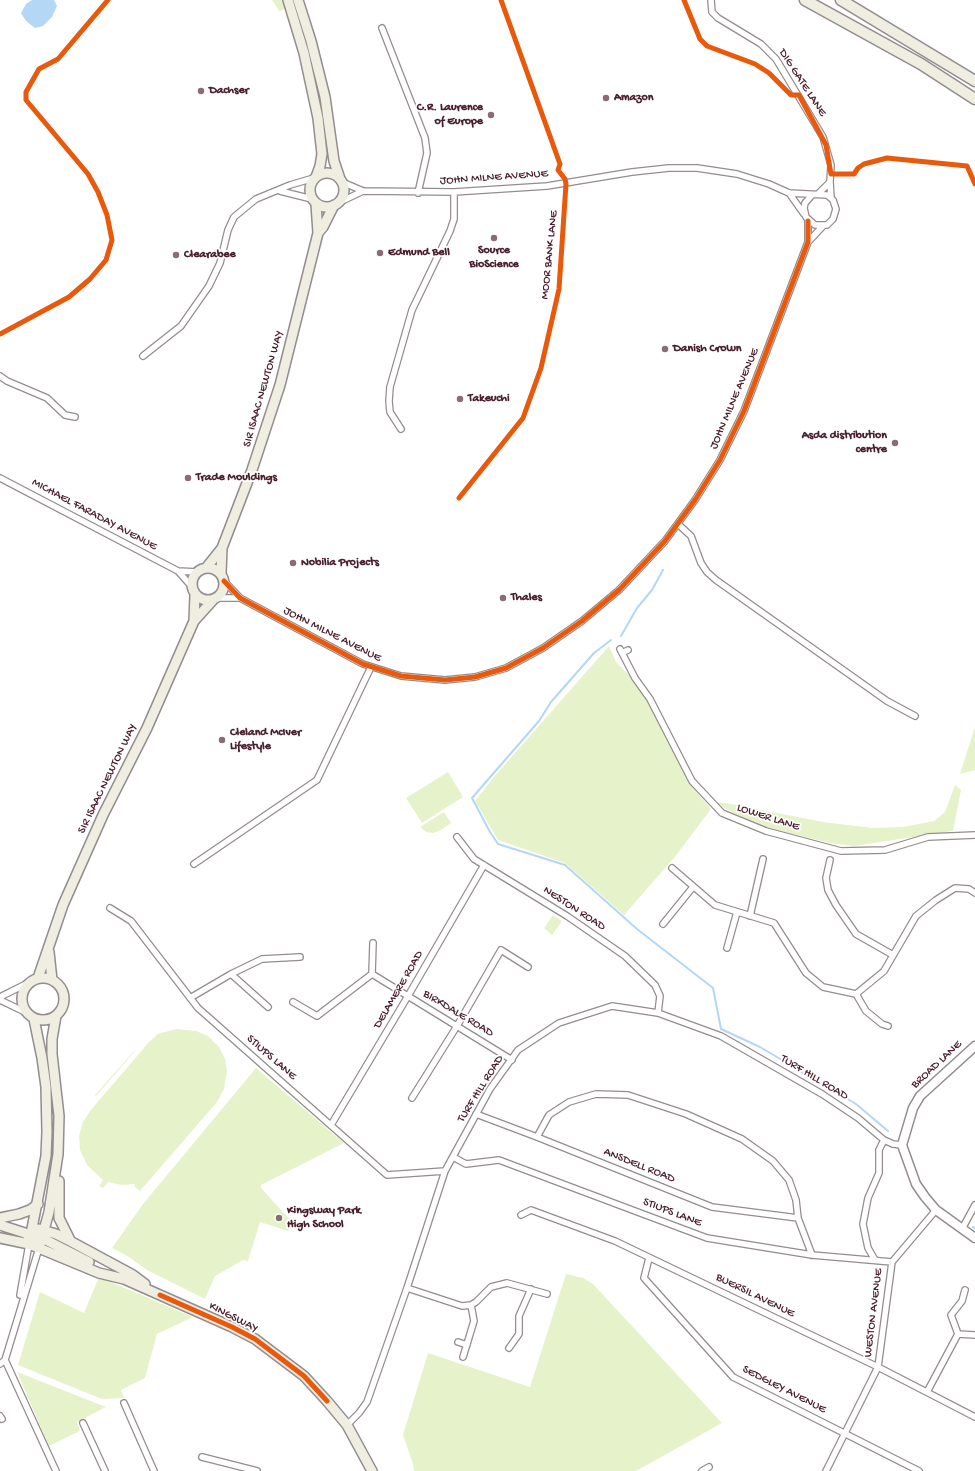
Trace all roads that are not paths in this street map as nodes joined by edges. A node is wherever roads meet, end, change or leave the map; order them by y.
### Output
1 (288, 0) edge
2 (298, 0) edge
3 (711, 0) edge
4 (805, 0) edge
5 (841, 0) edge
6 (382, 28) dead end
7 (975, 81) edge
8 (975, 100) edge
9 (315, 178) junction
10 (341, 181) junction
11 (830, 182) junction
12 (279, 190) junction
13 (363, 191) junction
14 (454, 192) junction
15 (418, 193) junction
16 (789, 193) junction
17 (815, 194) junction
18 (831, 198) junction
19 (314, 201) junction
20 (336, 204) junction
21 (804, 214) junction
22 (808, 220) junction
23 (823, 226) junction
24 (318, 233) junction
25 (808, 242) junction
26 (143, 356) dead end
27 (0, 376) edge
28 (76, 417) dead end
29 (401, 429) dead end
30 (0, 478) edge
31 (679, 525) junction
32 (222, 548) junction
33 (202, 570) junction
34 (178, 571) junction
35 (223, 577) junction
36 (194, 591) junction
37 (240, 598) junction
38 (215, 599) junction
39 (194, 621) junction
40 (628, 650) dead end
41 (371, 667) junction
42 (915, 716) dead end
43 (975, 835) edge
44 (457, 837) dead end
45 (763, 859) dead end
46 (830, 860) dead end
47 (194, 864) dead end
48 (484, 865) junction
49 (672, 868) dead end
50 (694, 887) junction
51 (975, 892) edge
52 (110, 908) dead end
53 (737, 912) junction
54 (750, 916) junction
55 (663, 924) dead end
56 (373, 943) dead end
57 (49, 948) junction
58 (727, 948) dead end
59 (893, 955) junction
60 (300, 957) dead end
61 (528, 967) dead end
62 (231, 974) junction
63 (372, 974) junction
64 (38, 978) junction
65 (52, 980) junction
66 (28, 983) junction
67 (856, 994) junction
68 (408, 996) junction
69 (0, 998) edge
70 (190, 998) junction
71 (293, 1002) dead end
72 (268, 1007) dead end
73 (25, 1012) junction
74 (658, 1013) junction
75 (56, 1016) junction
76 (34, 1019) junction
77 (457, 1026) junction
78 (888, 1026) dead end
79 (975, 1046) edge
80 (512, 1060) junction
81 (412, 1098) dead end
82 (476, 1114) junction
83 (331, 1125) junction
84 (537, 1137) junction
85 (884, 1140) junction
86 (902, 1145) junction
87 (58, 1154) junction
88 (453, 1157) junction
89 (445, 1171) junction
90 (38, 1204) junction
91 (975, 1205) edge
92 (936, 1210) junction
93 (520, 1215) dead end
94 (0, 1218) edge
95 (798, 1218) junction
96 (0, 1224) edge
97 (33, 1227) junction
98 (962, 1229) junction
99 (0, 1238) edge
100 (975, 1238) edge
101 (42, 1239) junction
102 (30, 1240) junction
103 (70, 1241) junction
104 (812, 1255) junction
105 (650, 1258) junction
106 (875, 1260) junction
107 (892, 1262) junction
108 (407, 1288) junction
109 (532, 1290) junction
110 (965, 1290) dead end
111 (547, 1294) dead end
112 (160, 1295) junction
113 (471, 1305) junction
114 (17, 1315) junction
115 (958, 1334) junction
116 (975, 1335) edge
117 (458, 1342) dead end
118 (467, 1345) junction
119 (509, 1348) dead end
120 (463, 1357) dead end
121 (2, 1362) edge
122 (878, 1367) junction
123 (927, 1392) junction
124 (124, 1403) dead end
125 (975, 1417) edge
126 (83, 1423) dead end
127 (347, 1425) junction
128 (845, 1434) junction
129 (202, 1457) dead end
130 (708, 1467) dead end
131 (56, 1471) edge
132 (105, 1471) edge
133 (154, 1471) edge
134 (257, 1471) edge
135 (372, 1471) edge
136 (702, 1471) edge
137 (826, 1471) edge
138 (919, 1471) edge

1 - 9 main road
2 - 10 main road
3 - 11 street, DIG GATE LANE
4 - 8 highway
5 - 7 highway
6 - 15 street
9 - 10 main road
9 - 12 street
9 - 19 main road
10 - 13 street, JOHN MILNE AVENUE
10 - 20 main road
11 - 17 street
11 - 18 street, DIG GATE LANE
12 - 19 street
12 - 26 street
13 - 15 street, JOHN MILNE AVENUE
13 - 20 street, JOHN MILNE AVENUE
14 - 15 street, JOHN MILNE AVENUE
14 - 16 street, JOHN MILNE AVENUE
14 - 29 street
16 - 17 street, JOHN MILNE AVENUE
16 - 21 street
17 - 18 street
17 - 21 street
18 - 23 street
19 - 20 main road
19 - 24 main road, SIR ISAAC NEWTON WAY
20 - 24 main road, SIR ISAAC NEWTON WAY
21 - 22 street
22 - 23 street
22 - 25 street, JOHN MILNE AVENUE
23 - 25 street, JOHN MILNE AVENUE
24 - 32 main road, SIR ISAAC NEWTON WAY
25 - 31 street, JOHN MILNE AVENUE
27 - 28 street
30 - 34 street, MICHAEL FARADAY AVENUE
31 - 41 street, JOHN MILNE AVENUE
31 - 42 street
32 - 33 main road, SIR ISAAC NEWTON WAY
32 - 35 main road, SIR ISAAC NEWTON WAY
33 - 34 street
33 - 35 main road
33 - 36 main road
34 - 36 street
35 - 37 street, JOHN MILNE AVENUE
35 - 38 main road
36 - 38 main road
36 - 39 main road, SIR ISAAC NEWTON WAY
37 - 38 street, JOHN MILNE AVENUE
37 - 41 street, JOHN MILNE AVENUE
38 - 39 main road, SIR ISAAC NEWTON WAY
39 - 57 main road, SIR ISAAC NEWTON WAY
40 - 43 street, LOWER LANE
41 - 47 street
44 - 48 street, NESTON ROAD
45 - 54 street
46 - 59 street
48 - 68 street, DELAMERE ROAD
48 - 74 street, NESTON ROAD
49 - 50 street
50 - 53 street
50 - 55 street
51 - 59 street
52 - 70 street, STIUPS LANE
53 - 54 street
53 - 58 street
54 - 67 street
56 - 63 street
57 - 64 main road, SIR ISAAC NEWTON WAY
57 - 65 main road, SIR ISAAC NEWTON WAY
59 - 67 street
60 - 62 street
61 - 77 street
62 - 70 street
62 - 72 street
63 - 68 street, BIRKDALE ROAD
63 - 71 street
64 - 65 main road
64 - 66 main road
65 - 75 main road
66 - 69 street
66 - 73 main road
67 - 78 street
68 - 77 street, BIRKDALE ROAD
68 - 83 street, DELAMERE ROAD
69 - 73 street
70 - 83 street, STIUPS LANE
73 - 76 main road
74 - 80 street, TURF HILL ROAD
74 - 85 street, TURF HILL ROAD
75 - 76 main road
75 - 87 main road
76 - 90 main road
77 - 80 street, BIRKDALE ROAD
77 - 81 street
79 - 86 main road, BROAD LANE
80 - 82 street, TURF HILL ROAD
82 - 84 street, ANSDELL ROAD
82 - 88 street, TURF HILL ROAD
83 - 89 street, STIUPS LANE
84 - 95 street, ANSDELL ROAD
84 - 95 street
85 - 86 street, TURF HILL ROAD
85 - 106 street
86 - 92 main road
87 - 101 main road
87 - 103 main road
88 - 89 street, TURF HILL ROAD
88 - 104 street, STIUPS LANE
89 - 108 street, TURF HILL ROAD
90 - 94 main road
90 - 97 main road
91 - 98 street
92 - 98 main road
92 - 107 street, WESTON AVENUE
93 - 105 street, BUERSIL AVENUE
95 - 104 street
96 - 97 main road
96 - 102 main road
97 - 101 main road
97 - 102 main road
98 - 100 main road
99 - 102 main road, KINGSWAY
101 - 102 main road, KINGSWAY
101 - 103 main road, KINGSWAY
101 - 112 main road, KINGSWAY
101 - 114 street
102 - 114 street
103 - 112 main road, KINGSWAY
104 - 106 street, STIUPS LANE
105 - 122 street, BUERSIL AVENUE
105 - 128 street, SEDGLEY AVENUE
106 - 107 street, STIUPS LANE
107 - 122 street, WESTON AVENUE
108 - 113 street
108 - 127 street, TURF HILL ROAD
109 - 111 street
109 - 113 street
109 - 119 street
110 - 115 street
112 - 127 main road, KINGSWAY
113 - 118 street
114 - 121 street
115 - 116 street
115 - 123 street
117 - 118 street
118 - 120 street
121 - 131 street
122 - 123 street, BUERSIL AVENUE
122 - 128 street, WESTON AVENUE
123 - 125 street, BUERSIL AVENUE
124 - 133 street
126 - 132 street
127 - 135 main road, KINGSWAY
128 - 137 street, WESTON AVENUE
128 - 138 street, SEDGLEY AVENUE
129 - 134 street
130 - 136 street

